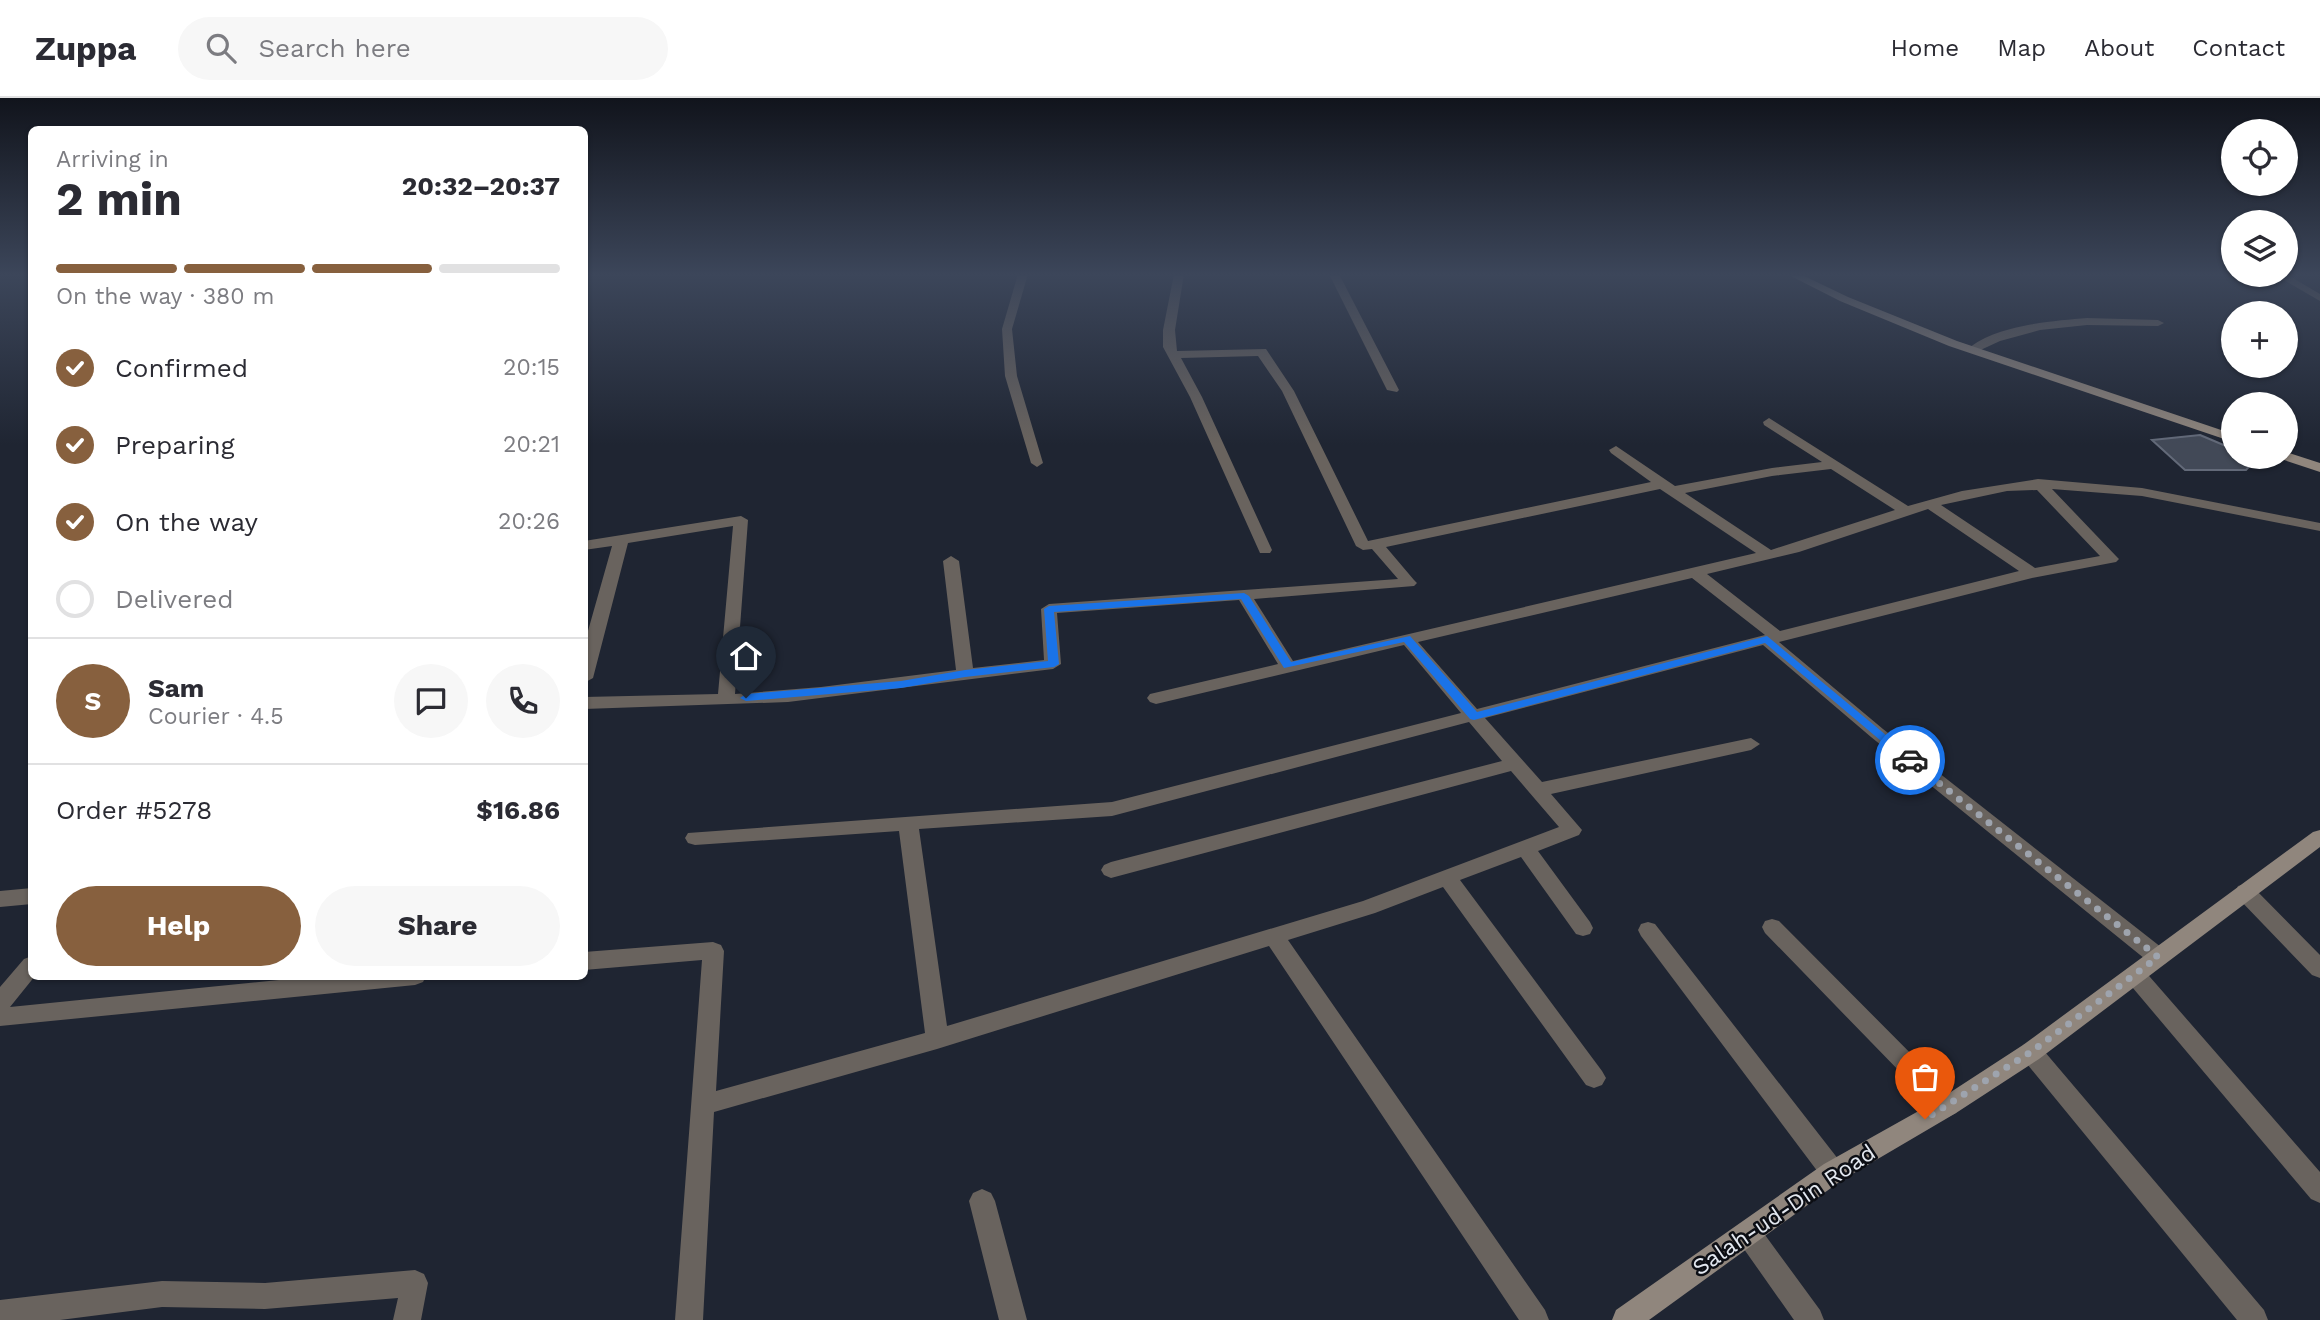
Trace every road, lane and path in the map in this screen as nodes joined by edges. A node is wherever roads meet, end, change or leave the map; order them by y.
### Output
1 (1007, 331) edge
2 (1169, 331) edge
3 (1363, 331) edge
4 (1928, 331) edge
5 (2014, 331) edge
6 (1974, 349) junction
7 (1174, 355) junction
8 (1393, 390) dead end
9 (1769, 422) dead end
10 (2221, 434) edge
11 (1616, 450) dead end
12 (2298, 460) edge
13 (1037, 463) dead end
14 (1834, 464) junction
15 (2320, 468) edge
16 (2038, 483) junction
17 (1668, 488) junction
18 (1930, 504) junction
19 (1906, 511) junction
20 (2320, 527) edge
21 (621, 540) junction
22 (1376, 544) junction
23 (588, 545) edge
24 (1265, 550) dead end
25 (1769, 555) junction
26 (951, 561) dead end
27 (1695, 572) junction
28 (2032, 573) junction
29 (1244, 596) junction
30 (1406, 638) junction
31 (1772, 638) junction
32 (588, 663) edge
33 (1288, 666) junction
34 (965, 673) junction
35 (726, 698) junction
36 (1156, 698) dead end
37 (588, 702) edge
38 (1474, 716) junction
39 (1751, 744) dead end
40 (1515, 764) junction
41 (1537, 790) junction
42 (908, 823) junction
43 (695, 838) dead end
44 (2317, 843) edge
45 (1525, 848) junction
46 (1111, 870) dead end
47 (1447, 877) junction
48 (2245, 892) junction
49 (28, 896) edge
50 (0, 899) edge
51 (1772, 927) dead end
52 (1583, 928) dead end
53 (1648, 930) dead end
54 (1274, 936) junction
55 (2158, 957) junction
56 (588, 961) edge
57 (2320, 969) edge
58 (28, 970) edge
59 (2135, 975) junction
60 (375, 980) edge
61 (0, 1003) edge
62 (0, 1017) edge
63 (937, 1039) junction
64 (2031, 1052) junction
65 (1594, 1078) dead end
66 (703, 1105) junction
67 (1948, 1106) junction
68 (1832, 1172) junction
69 (2320, 1191) edge
70 (982, 1201) dead end
71 (1748, 1233) junction
72 (0, 1314) edge
73 (407, 1320) edge
74 (689, 1320) edge
75 (1013, 1320) edge
76 (1535, 1320) edge
77 (1626, 1320) edge
78 (1810, 1320) edge
79 (2254, 1320) edge

1 - 13 lane
2 - 7 street
3 - 8 lane
4 - 6 street
5 - 6 street
6 - 10 street
7 - 22 street
7 - 24 street
9 - 14 street
11 - 17 street
12 - 15 street
14 - 17 street
14 - 19 street
16 - 18 street
16 - 20 street
16 - 28 street
17 - 22 street
17 - 25 street
18 - 19 street
18 - 28 street
19 - 25 street
21 - 23 street
21 - 32 street
21 - 35 street
22 - 29 street
25 - 27 street
26 - 34 street
27 - 30 street
27 - 31 street
28 - 31 street
29 - 33 street
29 - 34 street
30 - 33 street
30 - 38 street
31 - 38 street
31 - 55 street
33 - 36 street
34 - 35 street
35 - 37 street
38 - 40 street
38 - 42 street
39 - 41 street
40 - 41 street
40 - 46 street
41 - 45 street
42 - 43 street
42 - 63 street
44 - 48 street, Salah-ud-Din Road
45 - 47 street
45 - 52 street
47 - 54 street
47 - 65 street
48 - 55 street, Salah-ud-Din Road
48 - 57 street
49 - 50 street
51 - 67 street
53 - 68 street
54 - 63 street
54 - 76 street
55 - 59 street, Salah-ud-Din Road
56 - 66 street
58 - 61 street
59 - 64 street, Salah-ud-Din Road
59 - 69 street
60 - 62 street
63 - 66 street
64 - 67 street, Salah-ud-Din Road
64 - 79 street
66 - 74 street
67 - 68 street, Salah-ud-Din Road
68 - 71 street, Salah-ud-Din Road
70 - 75 street
71 - 77 street, Salah-ud-Din Road
71 - 78 street
72 - 73 street

